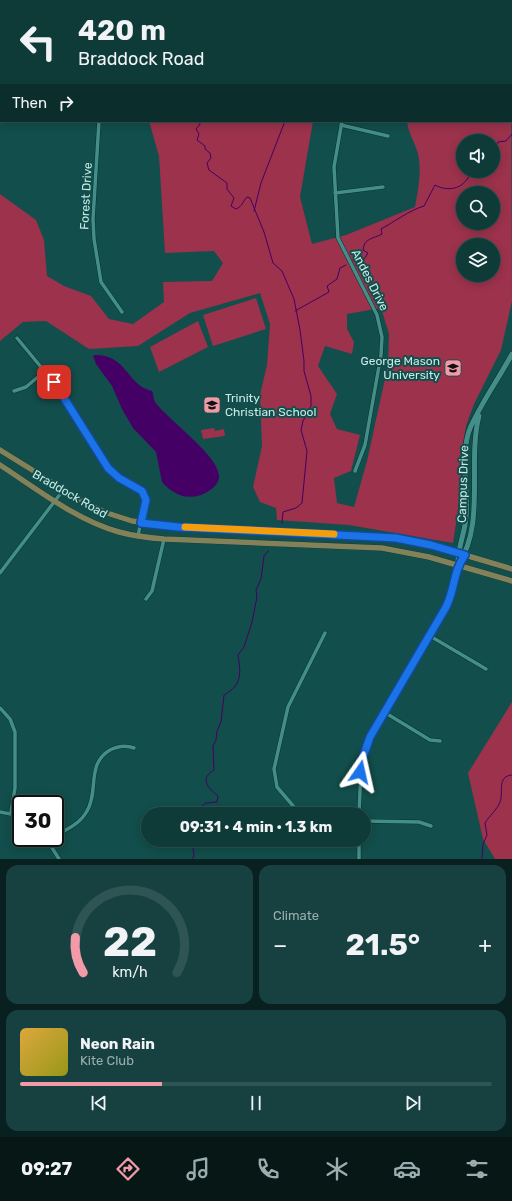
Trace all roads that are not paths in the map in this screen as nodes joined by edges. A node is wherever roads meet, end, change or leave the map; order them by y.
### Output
1 (99, 122) edge
2 (342, 123) edge
3 (388, 136) dead end
4 (383, 187) dead end
5 (335, 193) junction
6 (122, 312) dead end
7 (17, 338) dead end
8 (512, 354) edge
9 (45, 371) junction
10 (14, 391) dead end
11 (481, 408) junction
12 (0, 450) edge
13 (0, 464) edge
14 (355, 471) dead end
15 (64, 489) junction
16 (55, 501) junction
17 (141, 523) junction
18 (138, 536) junction
19 (164, 539) junction
20 (457, 553) junction
21 (465, 555) junction
22 (458, 565) junction
23 (512, 569) edge
24 (0, 573) edge
25 (512, 581) edge
26 (146, 599) dead end
27 (324, 633) dead end
28 (430, 636) junction
29 (486, 669) dead end
30 (0, 708) edge
31 (384, 712) junction
32 (440, 741) dead end
33 (134, 748) dead end
34 (294, 807) edge
35 (360, 807) edge
36 (0, 812) edge
37 (11, 812) joint
38 (371, 821) edge
39 (431, 826) dead end
40 (64, 830) edge
41 (52, 847) edge
42 (359, 847) edge
43 (59, 859) edge
44 (358, 859) edge

1 - 6 street, Forest Drive
2 - 3 street
2 - 5 street, Andes Drive
4 - 5 street
5 - 14 street, Andes Drive
7 - 9 street
8 - 11 street, Campus Drive
9 - 10 street
9 - 17 street
11 - 20 street, Campus Drive
11 - 21 street, Campus Drive
12 - 15 main road, Braddock Road
13 - 16 main road, Braddock Road
15 - 16 street
15 - 17 main road, Braddock Road
16 - 18 main road, Braddock Road
16 - 24 street
17 - 18 street
17 - 20 main road, Braddock Road
18 - 19 main road, Braddock Road
19 - 22 main road, Braddock Road
19 - 26 street
20 - 21 main road, Braddock Road
20 - 22 street, Campus Drive
21 - 22 street, Campus Drive
21 - 23 main road, Braddock Road
22 - 25 main road, Braddock Road
22 - 28 street
27 - 34 street
28 - 29 street
28 - 31 street
30 - 37 street
31 - 32 street
31 - 35 street
33 - 40 street
36 - 37 street
38 - 39 street
41 - 43 street
42 - 44 street

